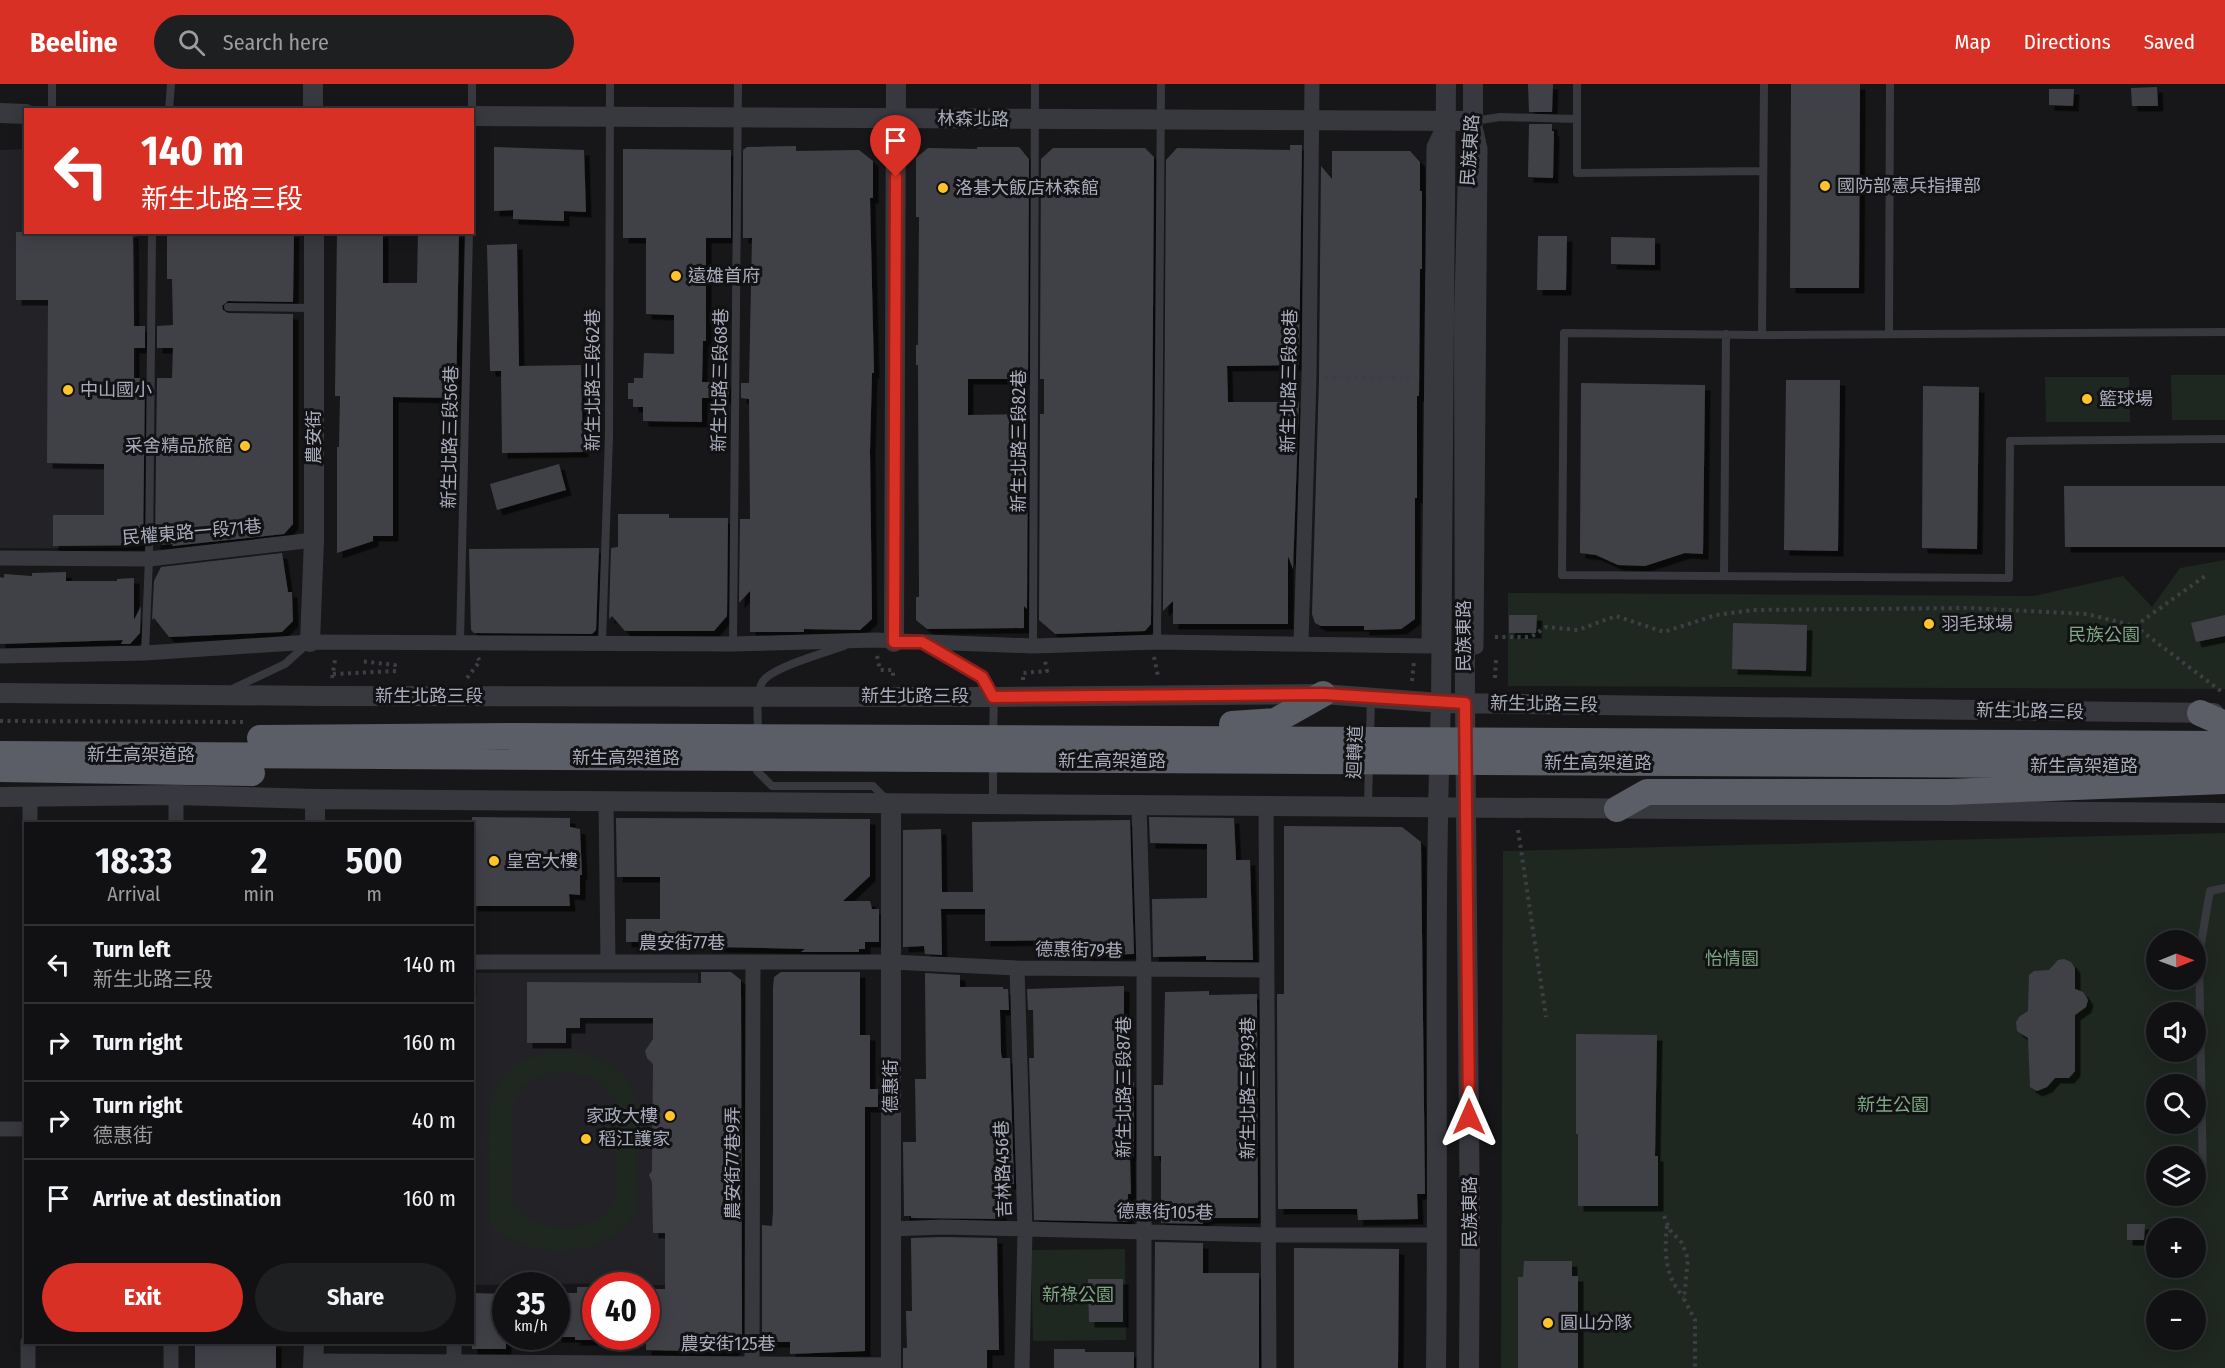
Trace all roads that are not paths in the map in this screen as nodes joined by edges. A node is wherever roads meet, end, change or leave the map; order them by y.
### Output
1 (52, 84) edge
2 (171, 84) edge
3 (313, 84) edge
4 (472, 84) edge
5 (610, 84) edge
6 (738, 84) edge
7 (896, 84) edge
8 (1035, 84) edge
9 (1161, 84) edge
10 (1312, 84) edge
11 (1446, 84) edge
12 (1473, 84) edge
13 (1576, 84) edge
14 (1764, 84) edge
15 (1890, 84) edge
16 (52, 108) edge
17 (169, 108) edge
18 (313, 108) edge
19 (472, 108) edge
20 (0, 113) edge
21 (24, 114) edge
22 (474, 116) edge
23 (610, 117) junction
24 (738, 117) junction
25 (896, 118) junction
26 (1161, 119) junction
27 (1577, 119) junction
28 (1035, 120) junction
29 (1312, 120) junction
30 (1446, 120) junction
31 (1473, 121) junction
32 (1763, 171) junction
33 (152, 234) edge
34 (314, 234) edge
35 (469, 234) edge
36 (228, 307) dead end
37 (314, 308) junction
38 (2225, 332) edge
39 (1726, 334) junction
40 (1762, 334) junction
41 (1889, 334) junction
42 (2225, 439) edge
43 (314, 540) junction
44 (0, 558) edge
45 (149, 559) junction
46 (1724, 576) junction
47 (876, 641) junction
48 (310, 642) junction
49 (460, 642) junction
50 (922, 642) junction
51 (1157, 642) junction
52 (602, 643) junction
53 (1301, 643) junction
54 (733, 644) junction
55 (1033, 646) junction
56 (1476, 647) dead end
57 (145, 653) junction
58 (0, 656) edge
59 (0, 693) edge
60 (1323, 694) junction
61 (759, 695) junction
62 (219, 696) junction
63 (1371, 696) junction
64 (993, 697) junction
65 (1441, 703) junction
66 (1465, 703) junction
67 (2212, 713) edge
68 (2225, 724) edge
69 (512, 736) junction
70 (0, 739) edge
71 (2225, 744) edge
72 (0, 754) edge
73 (373, 757) junction
74 (2225, 766) edge
75 (0, 769) edge
76 (2225, 781) edge
77 (176, 795) junction
78 (0, 797) edge
79 (30, 797) junction
80 (315, 800) junction
81 (606, 802) junction
82 (891, 804) junction
83 (993, 805) junction
84 (1139, 806) junction
85 (1266, 807) junction
86 (1437, 807) junction
87 (1368, 808) junction
88 (1467, 808) junction
89 (1617, 809) junction
90 (2225, 813) edge
91 (30, 822) edge
92 (176, 822) edge
93 (315, 822) edge
94 (2225, 888) edge
95 (474, 962) edge
96 (608, 962) junction
97 (753, 962) junction
98 (891, 962) junction
99 (1017, 968) junction
100 (1267, 969) junction
101 (1144, 970) junction
102 (0, 1129) edge
103 (24, 1129) edge
104 (2202, 1146) edge
105 (892, 1229) junction
106 (1025, 1230) junction
107 (1144, 1231) junction
108 (1268, 1235) junction
109 (1438, 1235) junction
110 (28, 1344) edge
111 (171, 1344) edge
112 (454, 1344) edge
113 (314, 1357) edge
114 (454, 1362) junction
115 (752, 1364) junction
116 (592, 1365) edge
117 (891, 1367) edge
118 (28, 1368) edge
119 (171, 1368) edge
120 (1022, 1368) edge
121 (1144, 1368) edge
122 (1269, 1368) edge
123 (1436, 1368) edge
124 (1469, 1368) edge

1 - 16 lane
2 - 17 lane
3 - 18 street
4 - 19 lane
5 - 23 lane, 新生北路三段62巷
6 - 24 lane, 新生北路三段68巷
7 - 25 street
8 - 28 lane, 新生北路三段82巷
9 - 26 lane
10 - 29 street, 新生北路三段88巷
11 - 30 street, 民族東路
12 - 31 street, 民族東路
13 - 27 lane
14 - 32 lane
15 - 41 lane
20 - 21 street
22 - 23 street, 林森北路
23 - 24 street, 林森北路
23 - 52 lane, 新生北路三段62巷
24 - 25 street, 林森北路
24 - 54 lane, 新生北路三段68巷
25 - 28 street, 林森北路
25 - 47 street
26 - 28 street, 林森北路
26 - 29 street, 林森北路
26 - 51 lane
27 - 31 lane
27 - 32 lane
28 - 55 lane, 新生北路三段82巷
29 - 30 street, 林森北路
29 - 53 street, 新生北路三段88巷
30 - 31 street, 林森北路
30 - 53 street
30 - 65 street, 民族東路, bridge
31 - 56 street
31 - 66 street, 民族東路, bridge
32 - 40 lane
33 - 45 lane
34 - 37 street, 農安街
35 - 49 lane, 新生北路三段56巷
36 - 37 lane
37 - 43 street, 農安街
38 - 41 lane
39 - 40 lane
39 - 46 lane
39 - 46 lane
40 - 41 lane
42 - 46 lane
43 - 45 street, 民權東路一段71巷
43 - 48 street, 農安街
44 - 45 street, 民權東路一段71巷
45 - 57 lane
47 - 50 street
47 - 54 street
47 - 61 lane
48 - 49 street
48 - 57 street
48 - 62 lane
49 - 52 street
50 - 55 street
50 - 64 lane
51 - 53 street
51 - 55 street
52 - 54 street
57 - 58 street
59 - 62 street, 新生北路三段
60 - 63 street, 新生北路三段
60 - 64 street, 新生北路三段
60 - 69 highway, bridge
61 - 62 street, 新生北路三段
61 - 64 street, 新生北路三段
61 - 82 lane
63 - 65 street, 新生北路三段
63 - 87 lane, 迴轉道
64 - 83 lane
65 - 66 street, 新生北路三段
65 - 86 street, 民族東路
66 - 67 street, 新生北路三段
66 - 88 street, 民族東路
67 - 68 highway
69 - 70 highway, 新生高架道路, bridge
69 - 71 highway, 新生高架道路, bridge
72 - 73 highway, 新生高架道路, bridge
73 - 74 highway, 新生高架道路, bridge
73 - 75 highway, bridge
76 - 89 highway
77 - 79 street
77 - 80 street
77 - 92 street
78 - 79 street
79 - 91 street
80 - 81 street
80 - 93 street
81 - 82 street
81 - 96 street
82 - 83 street
82 - 98 street, 德惠街
83 - 84 street
84 - 85 street
84 - 101 street, 新生北路三段87巷
85 - 87 street
85 - 100 street, 新生北路三段93巷
86 - 87 street
86 - 88 street
86 - 109 street, 民族東路
88 - 89 street
88 - 124 street, 民族東路
89 - 90 street
94 - 104 lane
95 - 96 street, 農安街77巷
96 - 97 street, 農安街77巷
97 - 98 street, 農安街77巷
97 - 115 street, 農安街77巷9弄
98 - 99 street, 德惠街79巷
98 - 105 street, 德惠街
99 - 101 street, 德惠街79巷
99 - 106 street, 吉林路456巷
100 - 101 street, 德惠街79巷
100 - 108 street, 新生北路三段93巷
101 - 107 street, 新生北路三段87巷
102 - 103 street
105 - 106 street, 德惠街105巷
105 - 117 street, 德惠街
106 - 107 street, 德惠街105巷
106 - 120 street, 吉林路456巷
107 - 108 street, 德惠街105巷
107 - 121 street, 新生北路三段87巷
108 - 109 street, 德惠街105巷
108 - 122 street, 新生北路三段93巷
109 - 123 street, 民族東路
110 - 118 street
111 - 119 street
112 - 114 street
113 - 114 street, 農安街125巷
114 - 116 street, 農安街125巷
115 - 116 street, 農安街125巷
115 - 117 street, 農安街125巷

